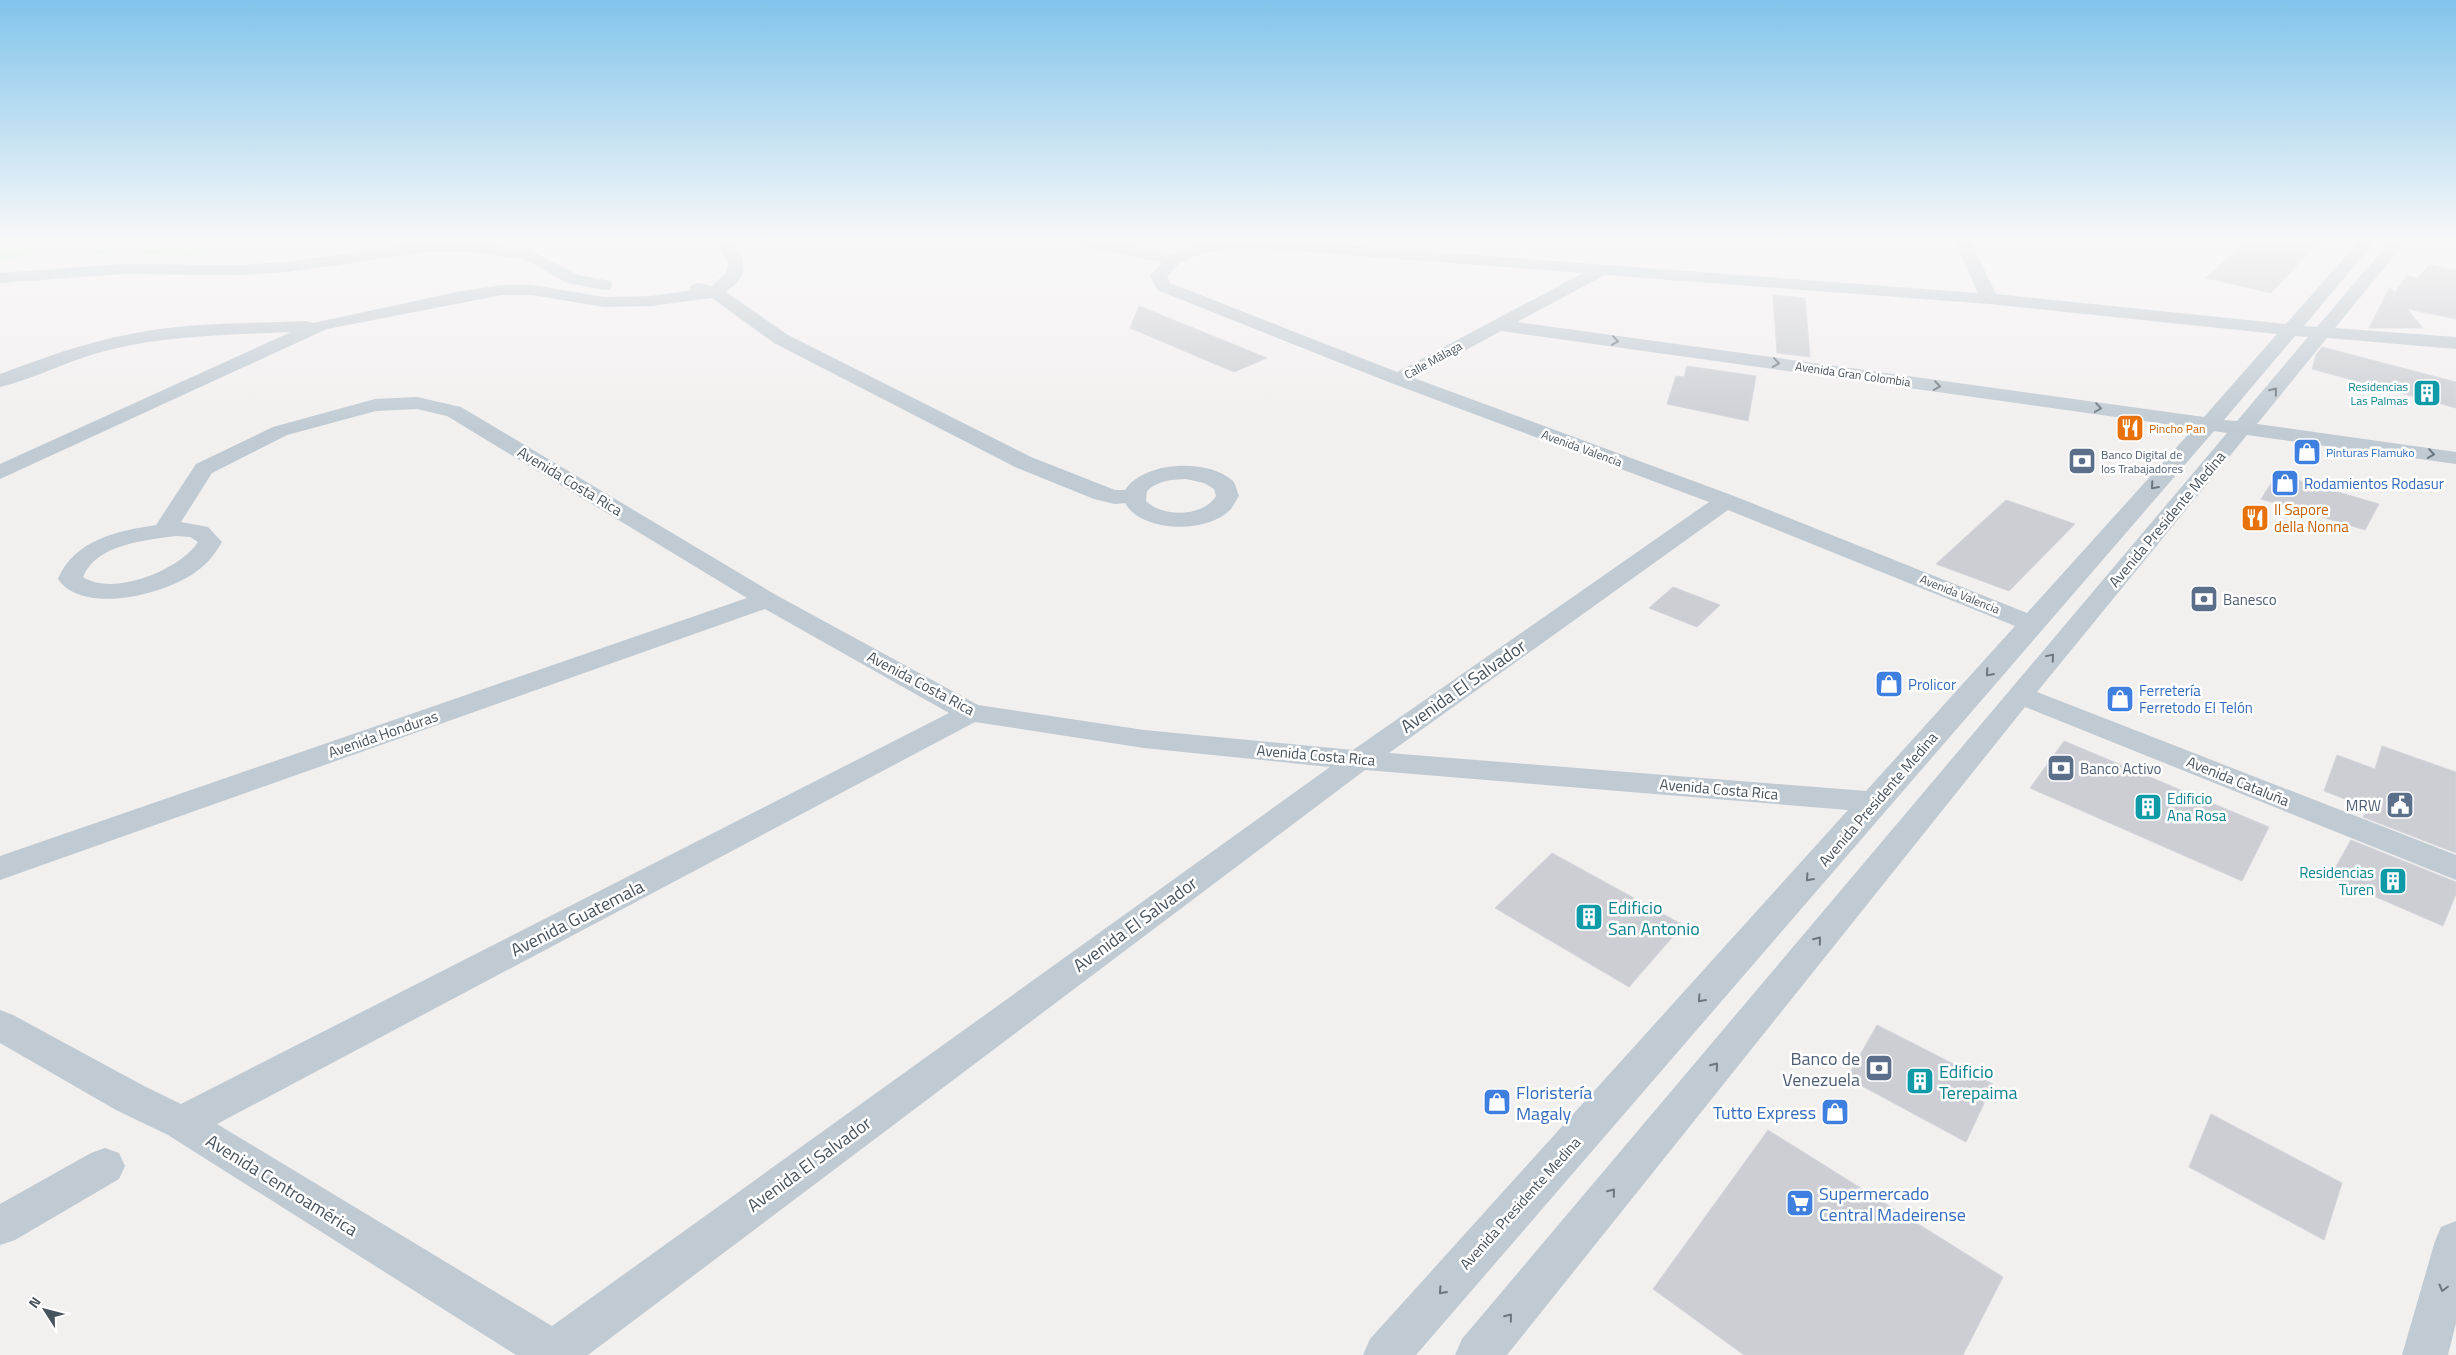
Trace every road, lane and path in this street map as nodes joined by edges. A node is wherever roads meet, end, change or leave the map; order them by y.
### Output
1 (428, 303) edge
2 (731, 303) edge
3 (1207, 303) edge
4 (1538, 303) edge
5 (2030, 303) edge
6 (2312, 303) edge
7 (2347, 303) edge
8 (1497, 325) junction
9 (322, 326) junction
10 (2288, 330) junction
11 (2322, 333) junction
12 (2456, 344) edge
13 (1398, 379) junction
14 (0, 381) edge
15 (2210, 423) junction
16 (2244, 428) junction
17 (2456, 458) edge
18 (0, 472) edge
19 (1133, 496) dead end
20 (1726, 501) junction
21 (164, 530) junction
22 (767, 600) junction
23 (2033, 624) junction
24 (2020, 695) junction
25 (971, 713) junction
26 (1359, 760) junction
27 (1876, 802) junction
28 (0, 868) edge
29 (2456, 868) edge
30 (0, 1024) edge
31 (182, 1123) junction
32 (105, 1166) dead end
33 (0, 1226) edge
34 (2456, 1241) edge
35 (554, 1354) edge
36 (1386, 1355) edge
37 (1478, 1355) edge
38 (2425, 1355) edge

1 - 9 street
2 - 19 street
3 - 13 street, Avenida Valencia
4 - 8 street, Calle Málaga
5 - 10 street
6 - 10 street, Avenida Presidente Medina
7 - 11 street, Avenida Presidente Medina
8 - 13 street, Calle Málaga
8 -> 15 street, Avenida Gran Colombia
9 - 14 street
9 - 18 street
10 - 11 street
10 - 15 street, Avenida Presidente Medina
11 - 12 street
16 -> 11 street, Avenida Presidente Medina
13 - 20 street, Avenida Valencia
15 - 16 street, Avenida Gran Colombia
15 -> 23 street, Avenida Presidente Medina
16 -> 17 street
24 -> 16 street, Avenida Presidente Medina
20 - 23 street, Avenida Valencia
20 - 26 street, Avenida El Salvador
21 - 21 street
21 - 22 street, Avenida Costa Rica
22 - 25 street, Avenida Costa Rica
22 - 28 street, Avenida Honduras
23 -> 27 street, Avenida Presidente Medina
24 - 29 street, Avenida Cataluña
37 -> 24 street, Avenida Presidente Medina
25 - 26 street, Avenida Costa Rica
25 - 31 street, Avenida Guatemala
26 - 27 street, Avenida Costa Rica
26 - 35 street, Avenida El Salvador
27 -> 36 street, Avenida Presidente Medina
30 - 31 street, Avenida Centroamérica
31 - 35 street, Avenida Centroamérica
32 - 33 street
34 -> 38 street

